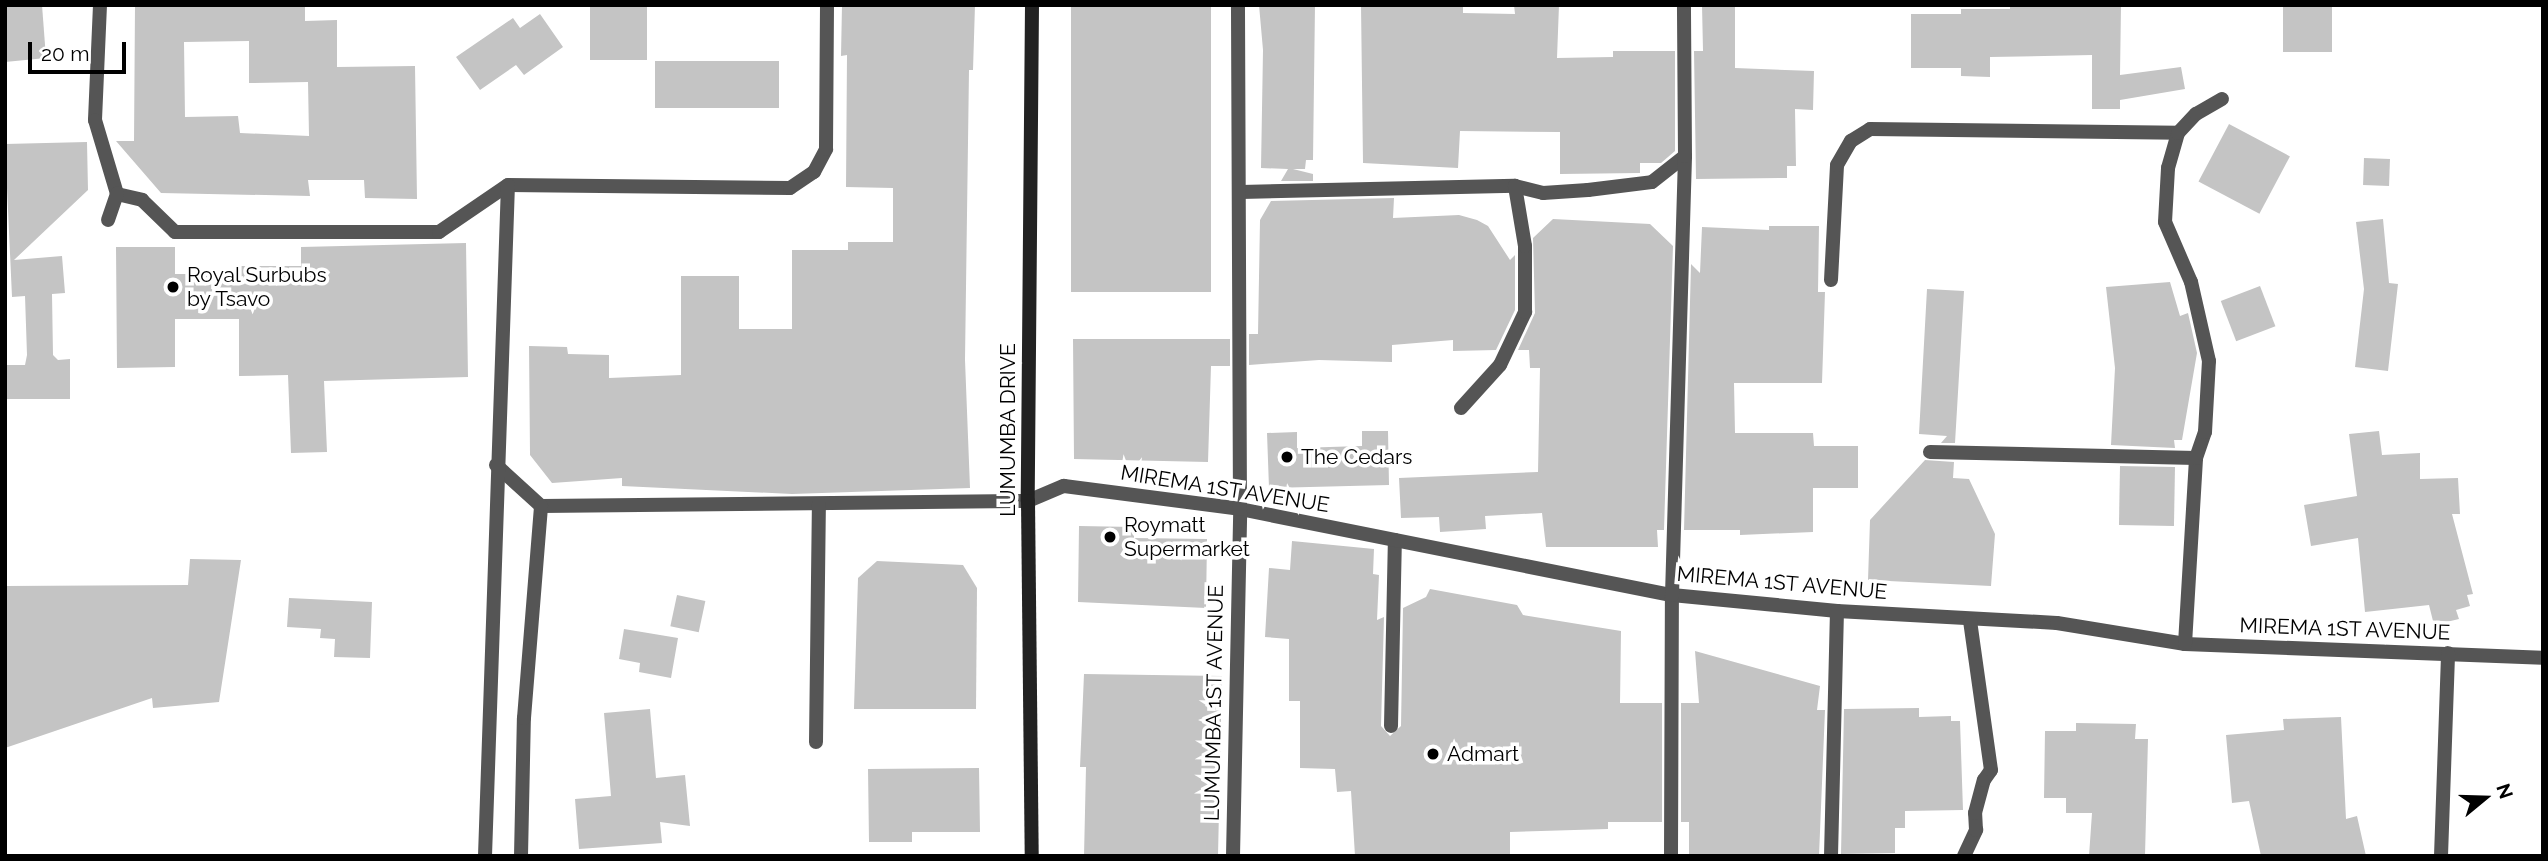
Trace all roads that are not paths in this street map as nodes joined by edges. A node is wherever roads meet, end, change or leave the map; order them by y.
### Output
1 (100, 5) edge
2 (827, 5) edge
3 (1032, 5) edge
4 (1238, 5) edge
5 (1684, 5) edge
6 (2222, 99) dead end
7 (2178, 133) junction
8 (1685, 156) junction
9 (508, 185) junction
10 (1515, 186) junction
11 (1241, 191) junction
12 (117, 194) junction
13 (108, 220) dead end
14 (1831, 280) dead end
15 (1461, 408) dead end
16 (1930, 452) dead end
17 (2196, 458) junction
18 (496, 465) junction
19 (1028, 501) junction
20 (819, 504) junction
21 (541, 506) junction
22 (1240, 509) junction
23 (1395, 540) junction
24 (1672, 595) junction
25 (1837, 611) junction
26 (1970, 620) junction
27 (2185, 644) junction
28 (2448, 653) junction
29 (2543, 658) edge
30 (1391, 726) dead end
31 (816, 742) dead end
32 (485, 856) edge
33 (521, 856) edge
34 (1032, 856) edge
35 (1233, 856) edge
36 (1671, 856) edge
37 (1831, 856) edge
38 (1964, 856) edge
39 (2441, 856) edge

1 - 12 street
2 - 9 street
3 - 19 street, LUMUMBA DRIVE
4 - 11 street, LUMUMBA 1ST AVENUE
5 - 8 street
6 - 7 street
7 - 14 street
7 - 17 street
8 - 10 street
8 - 24 street
9 - 12 street
9 - 18 street
10 - 11 street
10 - 15 street
11 - 22 street, LUMUMBA 1ST AVENUE
12 - 13 street
16 - 17 street
17 - 27 street
18 - 21 street
18 - 32 street
19 - 20 street
19 - 22 street, MIREMA 1ST AVENUE
19 - 34 street, LUMUMBA DRIVE
20 - 21 street
20 - 31 street
21 - 33 street
22 - 23 street, MIREMA 1ST AVENUE
22 - 35 street, LUMUMBA 1ST AVENUE
23 - 24 street, MIREMA 1ST AVENUE
23 - 30 street
24 - 25 street, MIREMA 1ST AVENUE
24 - 36 street
25 - 26 street, MIREMA 1ST AVENUE
25 - 37 street
26 - 27 street, MIREMA 1ST AVENUE
26 - 38 street
27 - 28 street, MIREMA 1ST AVENUE
28 - 29 street, MIREMA 1ST AVENUE
28 - 39 street

